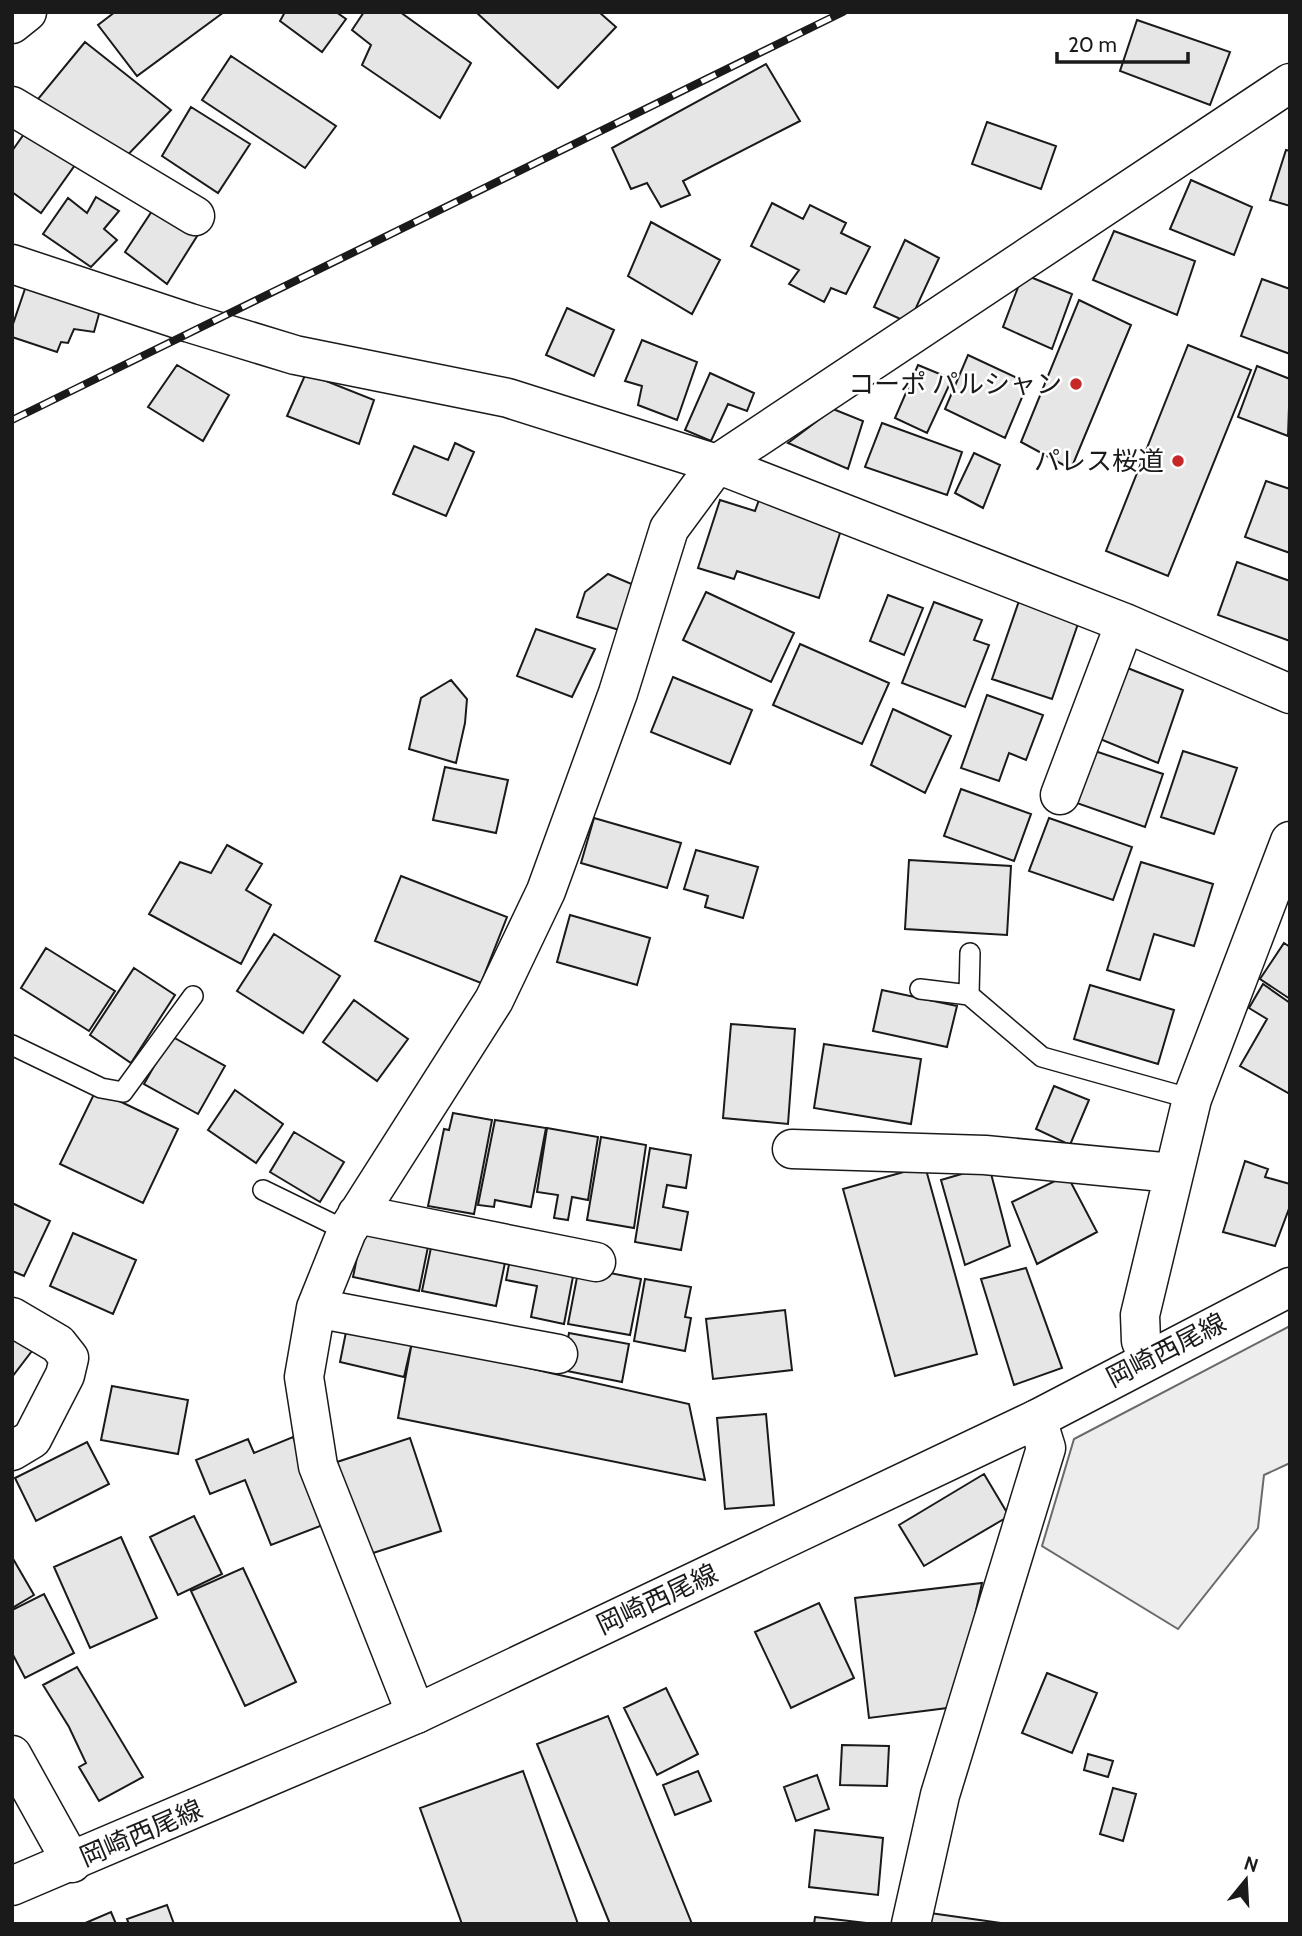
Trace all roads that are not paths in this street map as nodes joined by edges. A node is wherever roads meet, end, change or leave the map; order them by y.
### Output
1 (27, 12) edge
2 (12, 24) edge
3 (1290, 83) edge
4 (12, 106) edge
5 (195, 216) dead end
6 (12, 264) edge
7 (717, 464) junction
8 (1125, 623) junction
9 (1290, 694) edge
10 (1060, 795) dead end
11 (1289, 845) edge
12 (970, 953) dead end
13 (920, 989) dead end
14 (969, 995) junction
15 (194, 996) dead end
16 (12, 1045) edge
17 (1192, 1100) junction
18 (792, 1149) dead end
19 (1173, 1173) junction
20 (263, 1190) dead end
21 (352, 1222) junction
22 (596, 1262) dead end
23 (1290, 1287) edge
24 (316, 1308) junction
25 (12, 1317) edge
26 (558, 1354) dead end
27 (1148, 1358) junction
28 (1037, 1419) junction
29 (12, 1451) edge
30 (416, 1714) junction
31 (12, 1755) edge
32 (72, 1863) junction
33 (12, 1886) edge
34 (911, 1924) edge

1 - 2 street
3 - 7 street
4 - 5 street
6 - 7 street
7 - 8 street
7 - 21 street
8 - 9 street
8 - 10 street
11 - 17 street
12 - 14 lane
13 - 14 lane
14 - 17 lane
15 - 16 lane
17 - 19 street
18 - 19 street
19 - 27 street
20 - 21 lane
21 - 22 street
21 - 24 street
23 - 27 street, 岡崎西尾線
24 - 26 street
24 - 30 street
25 - 29 street
27 - 28 street, 岡崎西尾線
28 - 30 street, 岡崎西尾線
28 - 34 street
30 - 32 street, 岡崎西尾線
31 - 32 street
32 - 33 street, 岡崎西尾線

